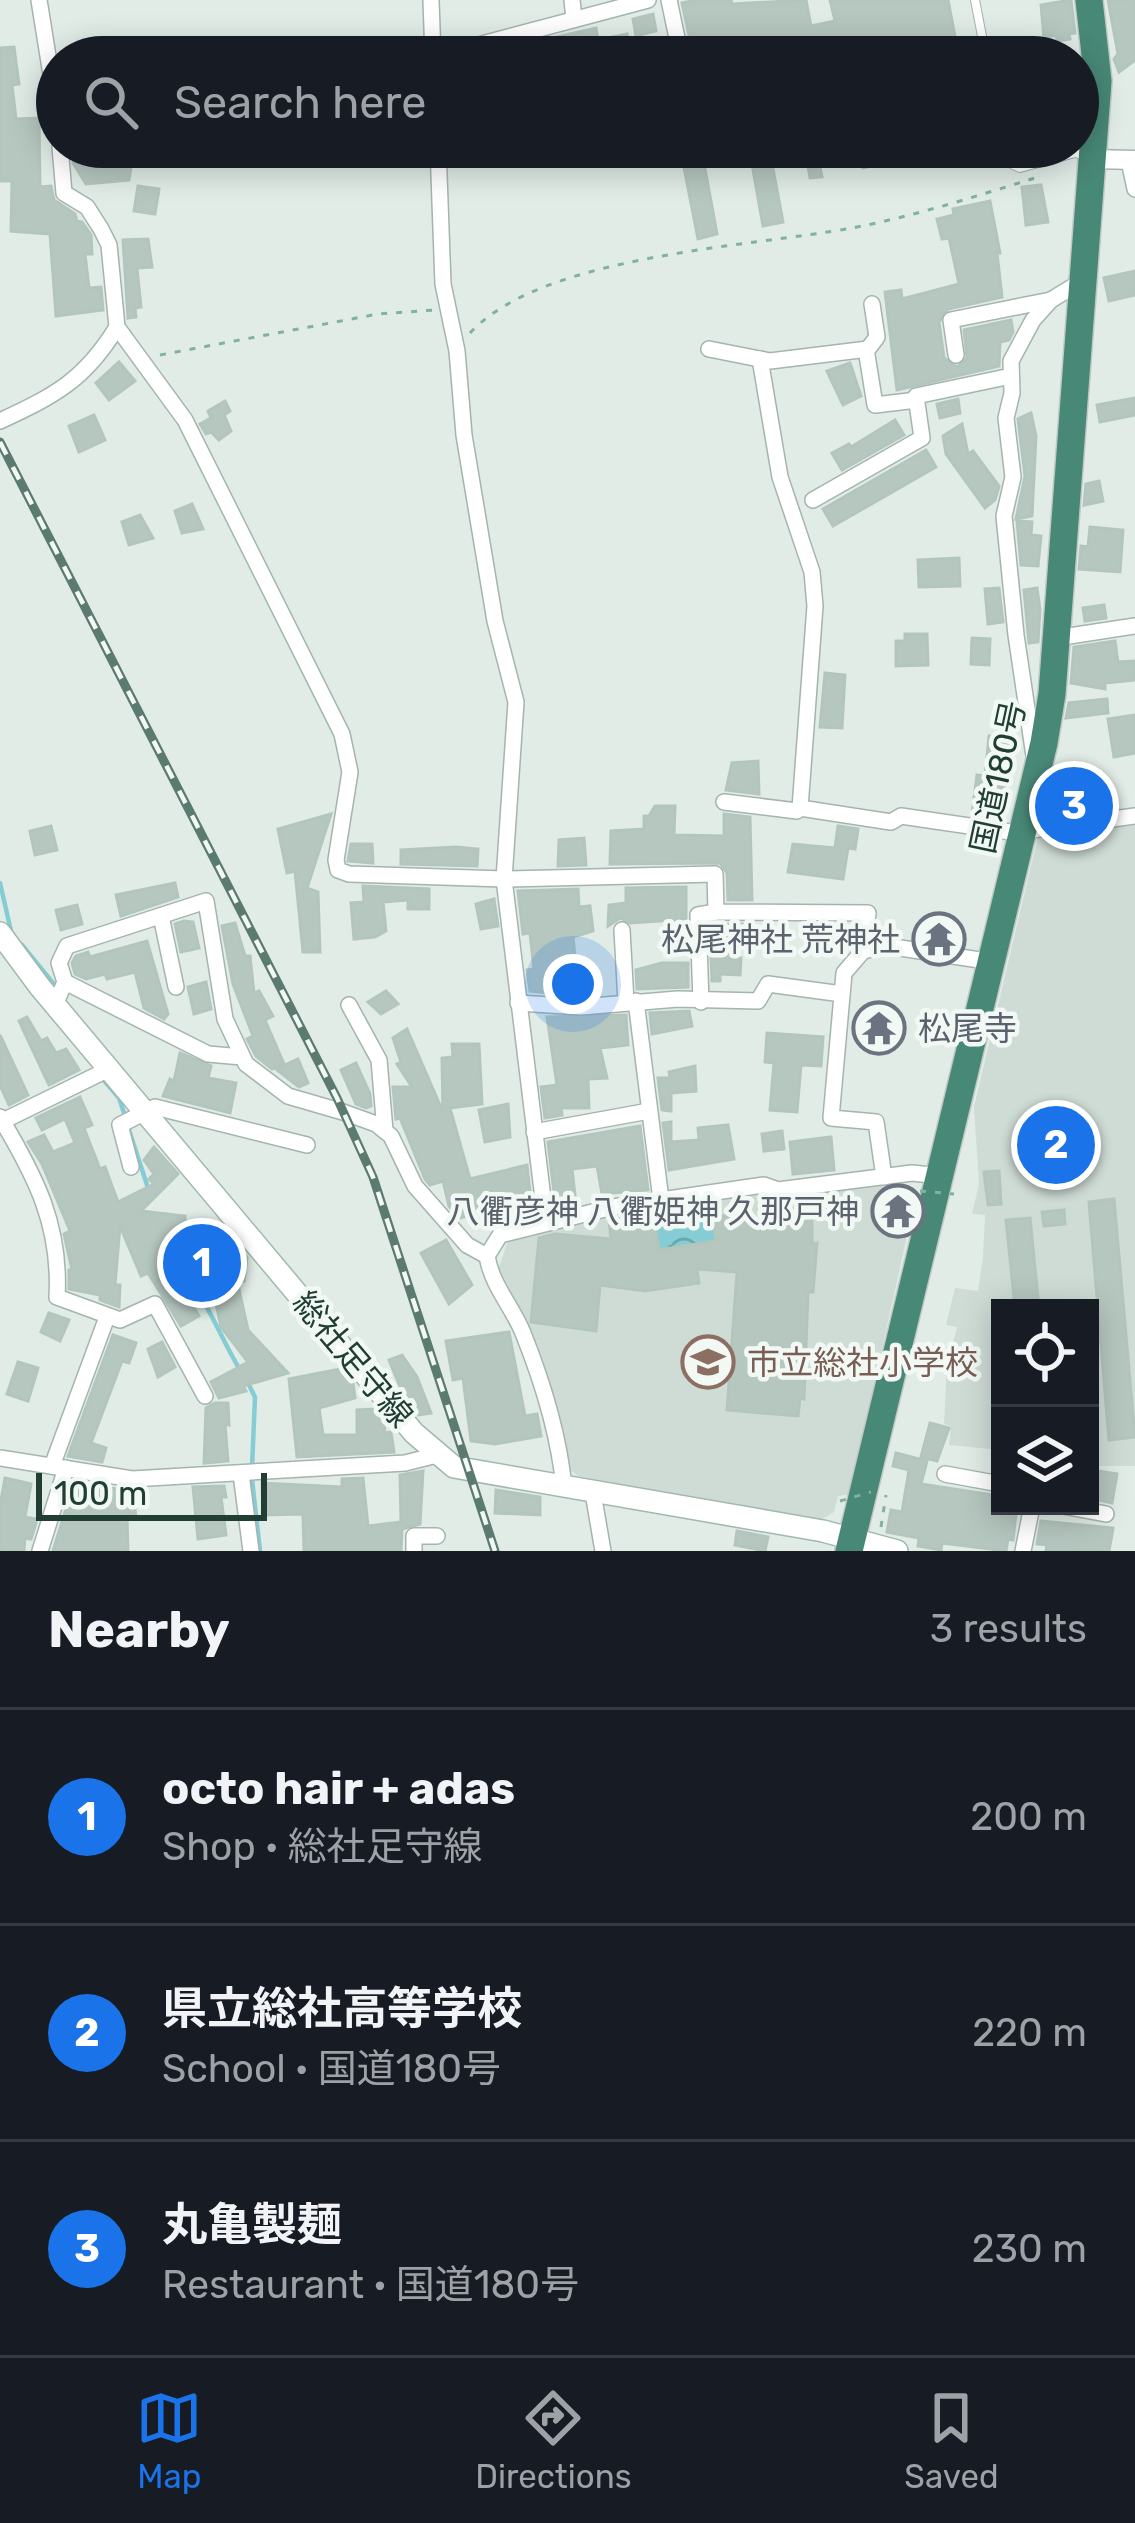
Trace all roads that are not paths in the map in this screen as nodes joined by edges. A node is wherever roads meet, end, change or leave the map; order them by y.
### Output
1 (39, 0) edge
2 (431, 0) edge
3 (572, 0) edge
4 (648, 0) edge
5 (669, 0) edge
6 (975, 0) edge
7 (1089, 0) edge
8 (574, 19) junction
9 (45, 36) edge
10 (432, 36) edge
11 (511, 36) edge
12 (676, 36) edge
13 (982, 36) edge
14 (1093, 36) edge
15 (1099, 159) edge
16 (1132, 160) edge
17 (62, 168) edge
18 (439, 168) edge
19 (1092, 168) edge
20 (1135, 189) edge
21 (1082, 281) junction
22 (1051, 300) junction
23 (872, 304) dead end
24 (117, 327) junction
25 (709, 349) dead end
26 (866, 349) junction
27 (956, 355) dead end
28 (760, 359) junction
29 (1011, 376) junction
30 (917, 400) junction
31 (0, 421) edge
32 (812, 500) dead end
33 (1135, 626) edge
34 (1056, 638) junction
35 (1040, 763) junction
36 (724, 802) dead end
37 (800, 808) junction
38 (1135, 816) edge
39 (1024, 832) junction
40 (504, 879) junction
41 (716, 912) junction
42 (161, 916) junction
43 (622, 930) dead end
44 (0, 933) edge
45 (863, 951) junction
46 (993, 962) junction
47 (65, 982) junction
48 (176, 987) dead end
49 (842, 994) junction
50 (631, 1001) junction
51 (701, 1002) junction
52 (518, 1003) junction
53 (55, 1005) junction
54 (349, 1005) dead end
55 (242, 1057) junction
56 (109, 1069) junction
57 (649, 1111) junction
58 (146, 1112) junction
59 (2, 1119) edge
60 (385, 1131) junction
61 (534, 1132) junction
62 (307, 1145) dead end
63 (131, 1167) dead end
64 (884, 1177) junction
65 (938, 1187) junction
66 (661, 1200) junction
67 (546, 1223) junction
68 (487, 1256) junction
69 (107, 1317) junction
70 (205, 1396) dead end
71 (437, 1455) junction
72 (0, 1458) edge
73 (59, 1467) junction
74 (241, 1474) junction
75 (945, 1474) dead end
76 (991, 1482) edge
77 (564, 1488) junction
78 (593, 1493) junction
79 (1099, 1513) edge
80 (1106, 1514) dead end
81 (1029, 1515) edge
82 (437, 1536) dead end
83 (860, 1542) edge
84 (40, 1551) edge
85 (250, 1551) edge
86 (414, 1551) edge
87 (603, 1551) edge
88 (897, 1551) edge
89 (1023, 1551) edge

1 - 9 street
2 - 10 street
3 - 8 street
4 - 8 street
5 - 12 street
6 - 13 lane
7 - 14 highway, 国道180号
8 - 11 street
15 - 16 street
16 - 20 street
17 - 24 street
18 - 40 street
19 - 21 highway, 国道180号
21 - 22 street
21 - 34 highway, 国道180号
22 - 27 street
22 - 29 street
23 - 26 street
24 - 31 street
24 - 40 street
25 - 28 street
26 - 28 street
26 - 30 street
28 - 37 street
29 - 30 street
29 - 35 street
30 - 32 street
33 - 34 street
34 - 35 highway, 国道180号
35 - 39 highway, 国道180号
36 - 37 street
37 - 39 street
38 - 39 street
39 - 46 highway, 国道180号
40 - 41 street
40 - 52 street
41 - 45 street
41 - 51 street
42 - 47 street
42 - 48 street
42 - 55 street
43 - 50 street
44 - 53 main road, 総社足守線
45 - 46 street
45 - 49 street
46 - 65 highway, 国道180号
47 - 53 street
47 - 55 street
49 - 51 street
49 - 64 street
50 - 51 street
50 - 52 street
50 - 57 street
52 - 61 street
53 - 56 main road, 総社足守線
54 - 60 street
55 - 60 street
56 - 58 main road, 総社足守線
56 - 59 street
57 - 61 street
57 - 66 street
58 - 62 street
58 - 63 street
58 - 71 main road, 総社足守線
59 - 69 street
60 - 68 street
61 - 67 street
64 - 65 street
64 - 66 street
65 - 83 highway, 国道180号
66 - 67 street
67 - 68 street
68 - 77 street
69 - 70 street
69 - 73 street
71 - 74 street
71 - 77 main road, 総社足守線
72 - 73 street
73 - 74 street
73 - 84 street
74 - 85 street
75 - 76 street
77 - 78 main road, 総社足守線
78 - 83 main road, 総社足守線
78 - 87 street
79 - 80 street
81 - 89 street
82 - 86 street
83 - 88 main road, 総社足守線

